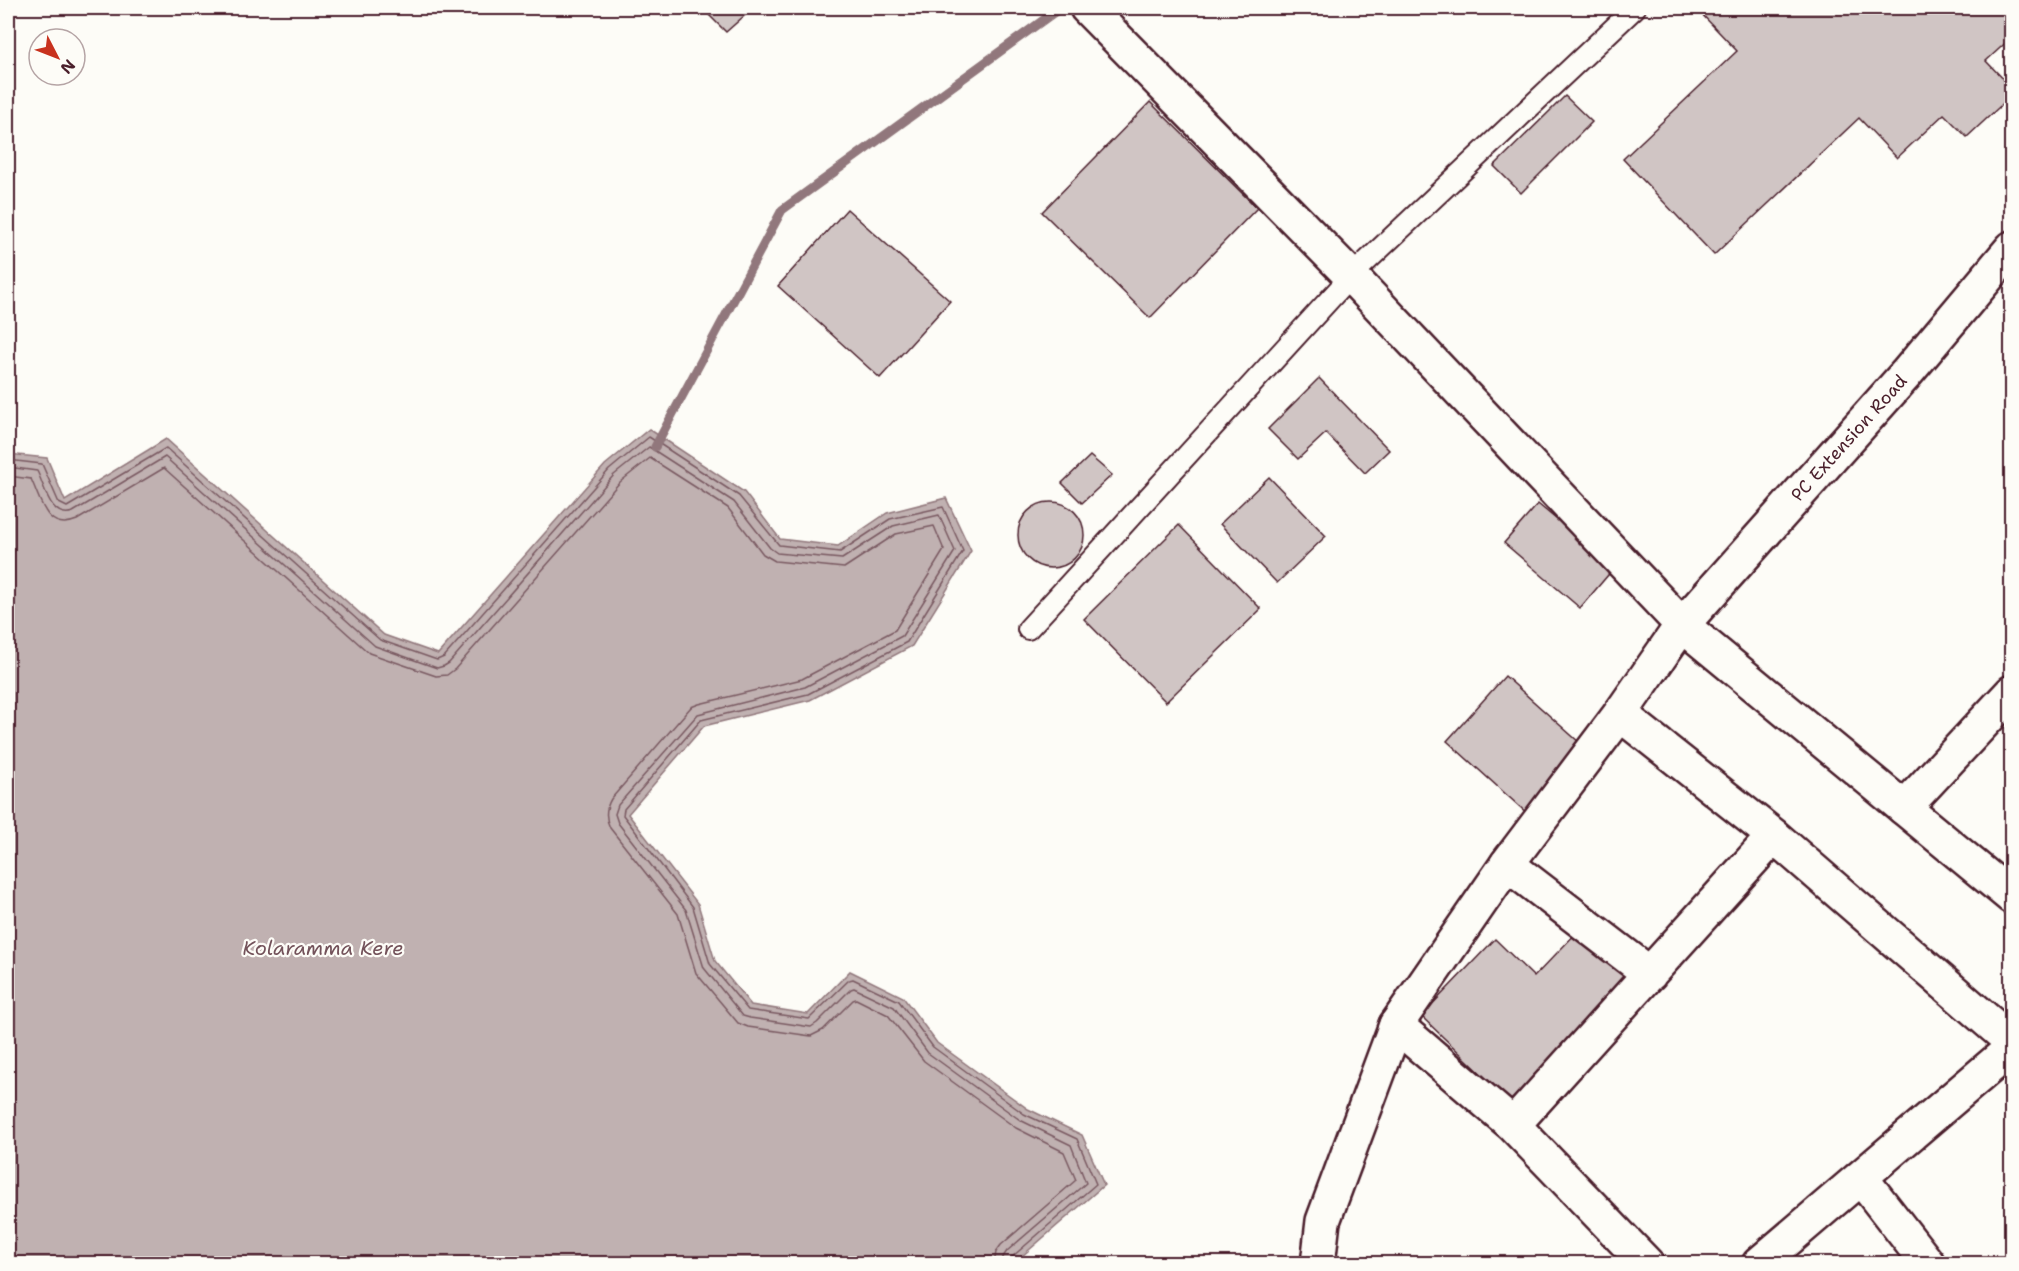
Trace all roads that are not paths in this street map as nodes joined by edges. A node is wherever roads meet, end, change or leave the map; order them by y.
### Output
1 (1090, 8) edge
2 (1635, 8) edge
3 (2012, 248) edge
4 (1351, 276) junction
5 (1682, 626) junction
6 (1028, 629) dead end
7 (2012, 692) edge
8 (1620, 714) junction
9 (1904, 808) junction
10 (1774, 836) junction
11 (1507, 864) junction
12 (2012, 897) edge
13 (1650, 974) junction
14 (1396, 1025) junction
15 (2012, 1042) edge
16 (2012, 1048) edge
17 (1513, 1125) junction
18 (1861, 1178) junction
19 (1318, 1263) edge
20 (1647, 1263) edge
21 (1760, 1263) edge
22 (1928, 1263) edge

1 - 4 street
2 - 4 lane
3 - 5 street, PC Extension Road
4 - 5 street
4 - 6 lane
5 - 8 street, PC Extension Road
5 - 9 street
7 - 9 street
8 - 10 street
8 - 11 street, PC Extension Road
9 - 12 street
10 - 13 street
10 - 15 street
11 - 13 street
11 - 14 street, PC Extension Road
13 - 17 street
14 - 17 street
14 - 19 street, PC Extension Road
16 - 18 street
17 - 20 street
18 - 21 street
18 - 22 street

